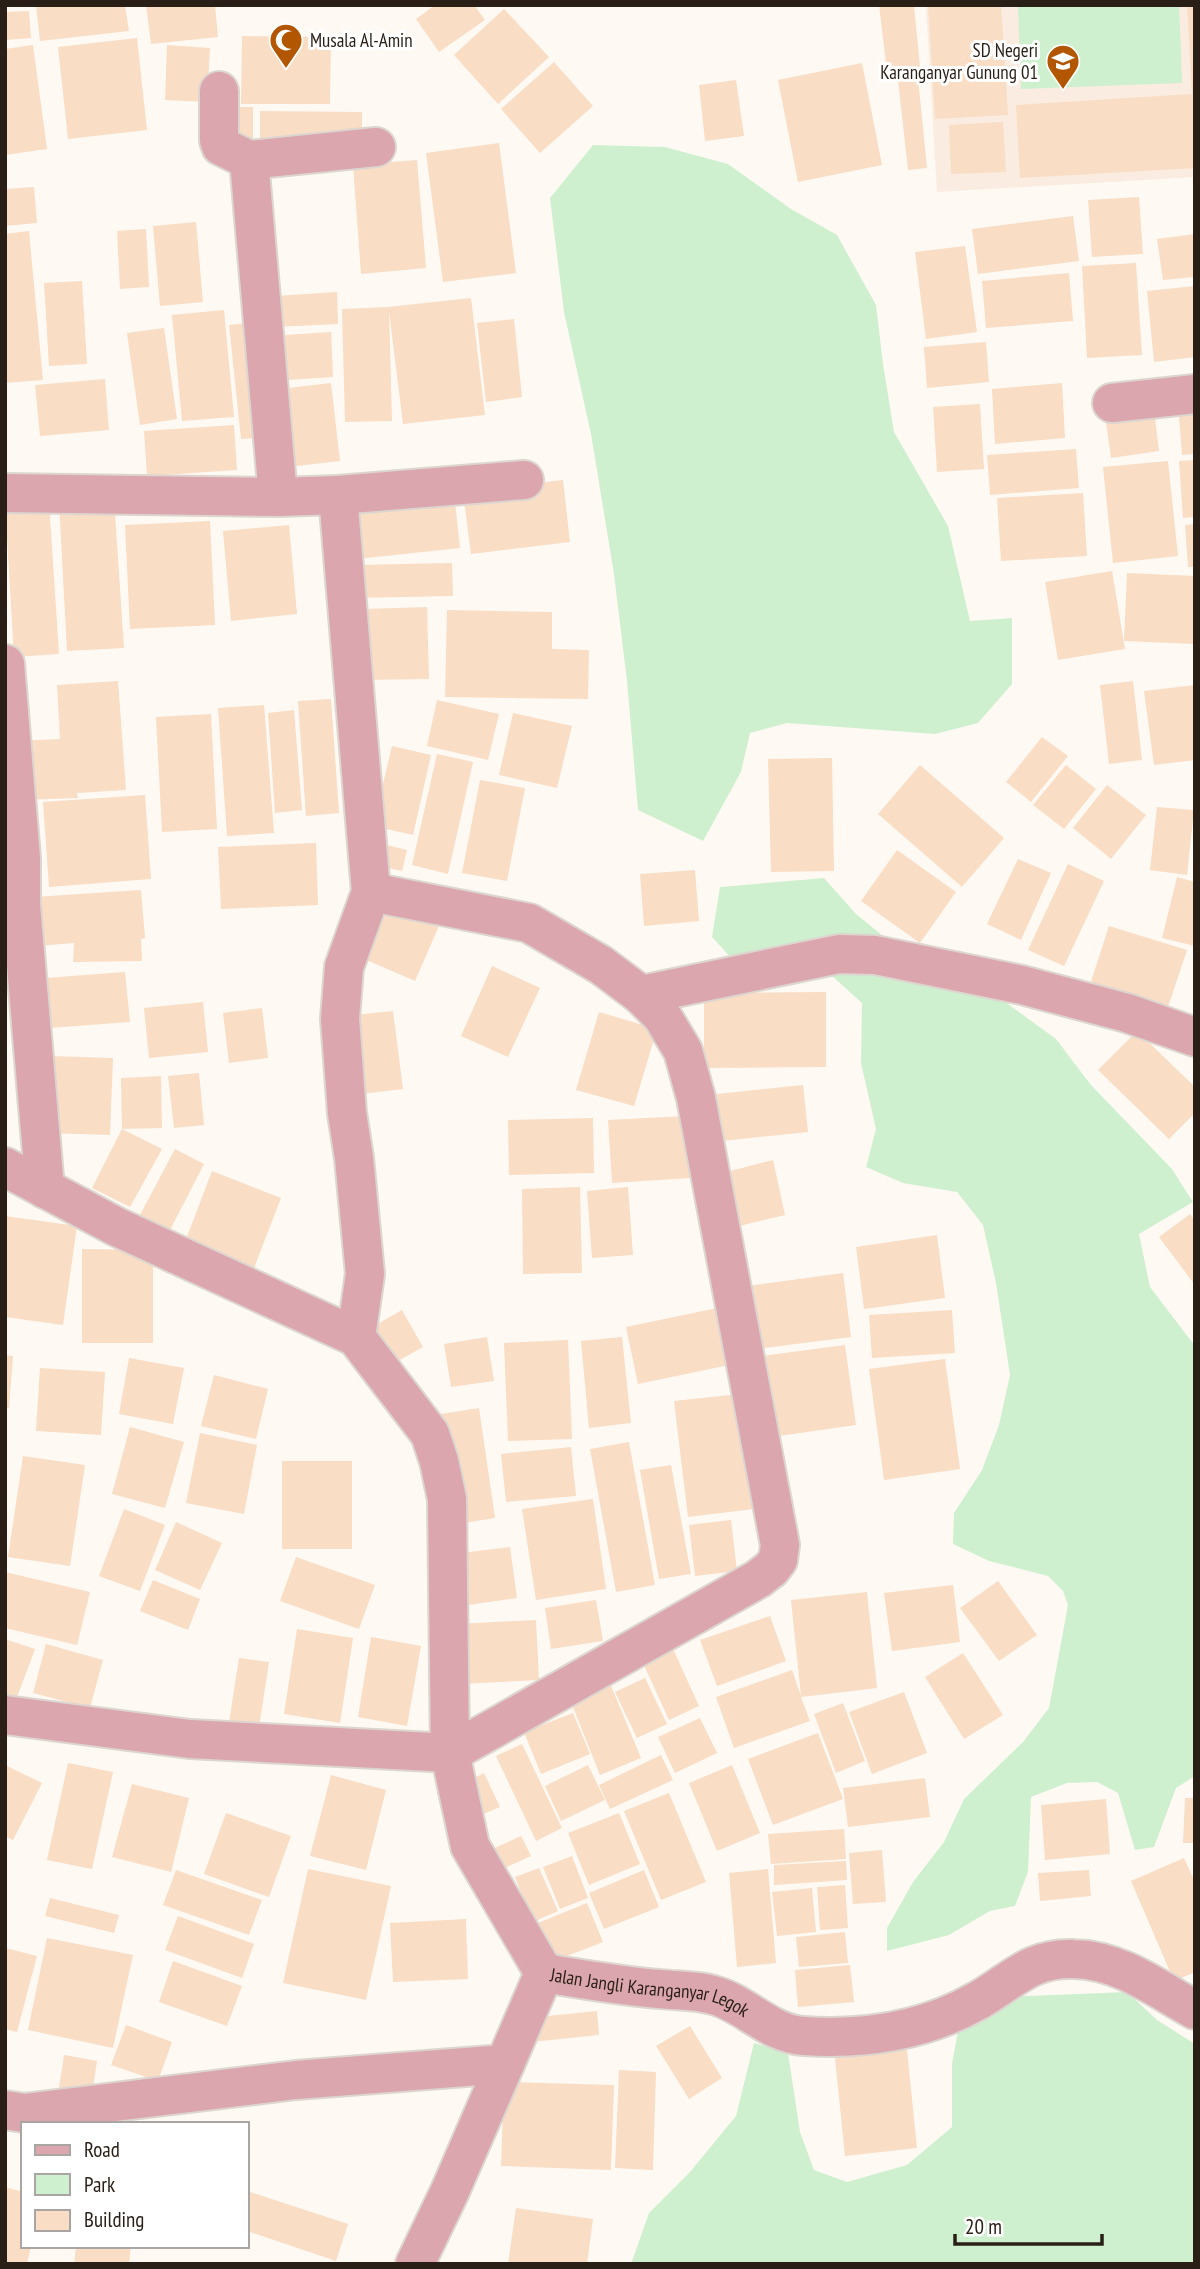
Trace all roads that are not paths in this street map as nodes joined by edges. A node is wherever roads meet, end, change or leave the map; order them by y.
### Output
1 (219, 91) dead end
2 (376, 147) dead end
3 (249, 160) junction
4 (1195, 394) edge
5 (1112, 402) dead end
6 (524, 480) dead end
7 (5, 493) edge
8 (338, 495) junction
9 (278, 497) junction
10 (6, 686) edge
11 (371, 892) junction
12 (641, 995) junction
13 (1195, 1037) edge
14 (5, 1167) edge
15 (45, 1189) junction
16 (356, 1337) junction
17 (5, 1715) edge
18 (450, 1753) junction
19 (544, 1973) junction
20 (1195, 2010) edge
21 (505, 2064) junction
22 (5, 2110) edge
23 (415, 2264) edge

1 - 3 street
2 - 3 street
3 - 9 street
4 - 5 street
6 - 8 street
7 - 9 street
8 - 9 street
8 - 11 street
10 - 15 street
11 - 12 street
11 - 16 street
12 - 13 street
12 - 18 street
14 - 15 street
15 - 16 street
16 - 18 street
17 - 18 street
18 - 19 street
19 - 20 street, Jalan Jangli Karanganyar Legok
19 - 21 street, Jalan Jangli Karanganyar Legok
21 - 22 street
21 - 23 street, Jalan Jangli Karanganyar Legok

